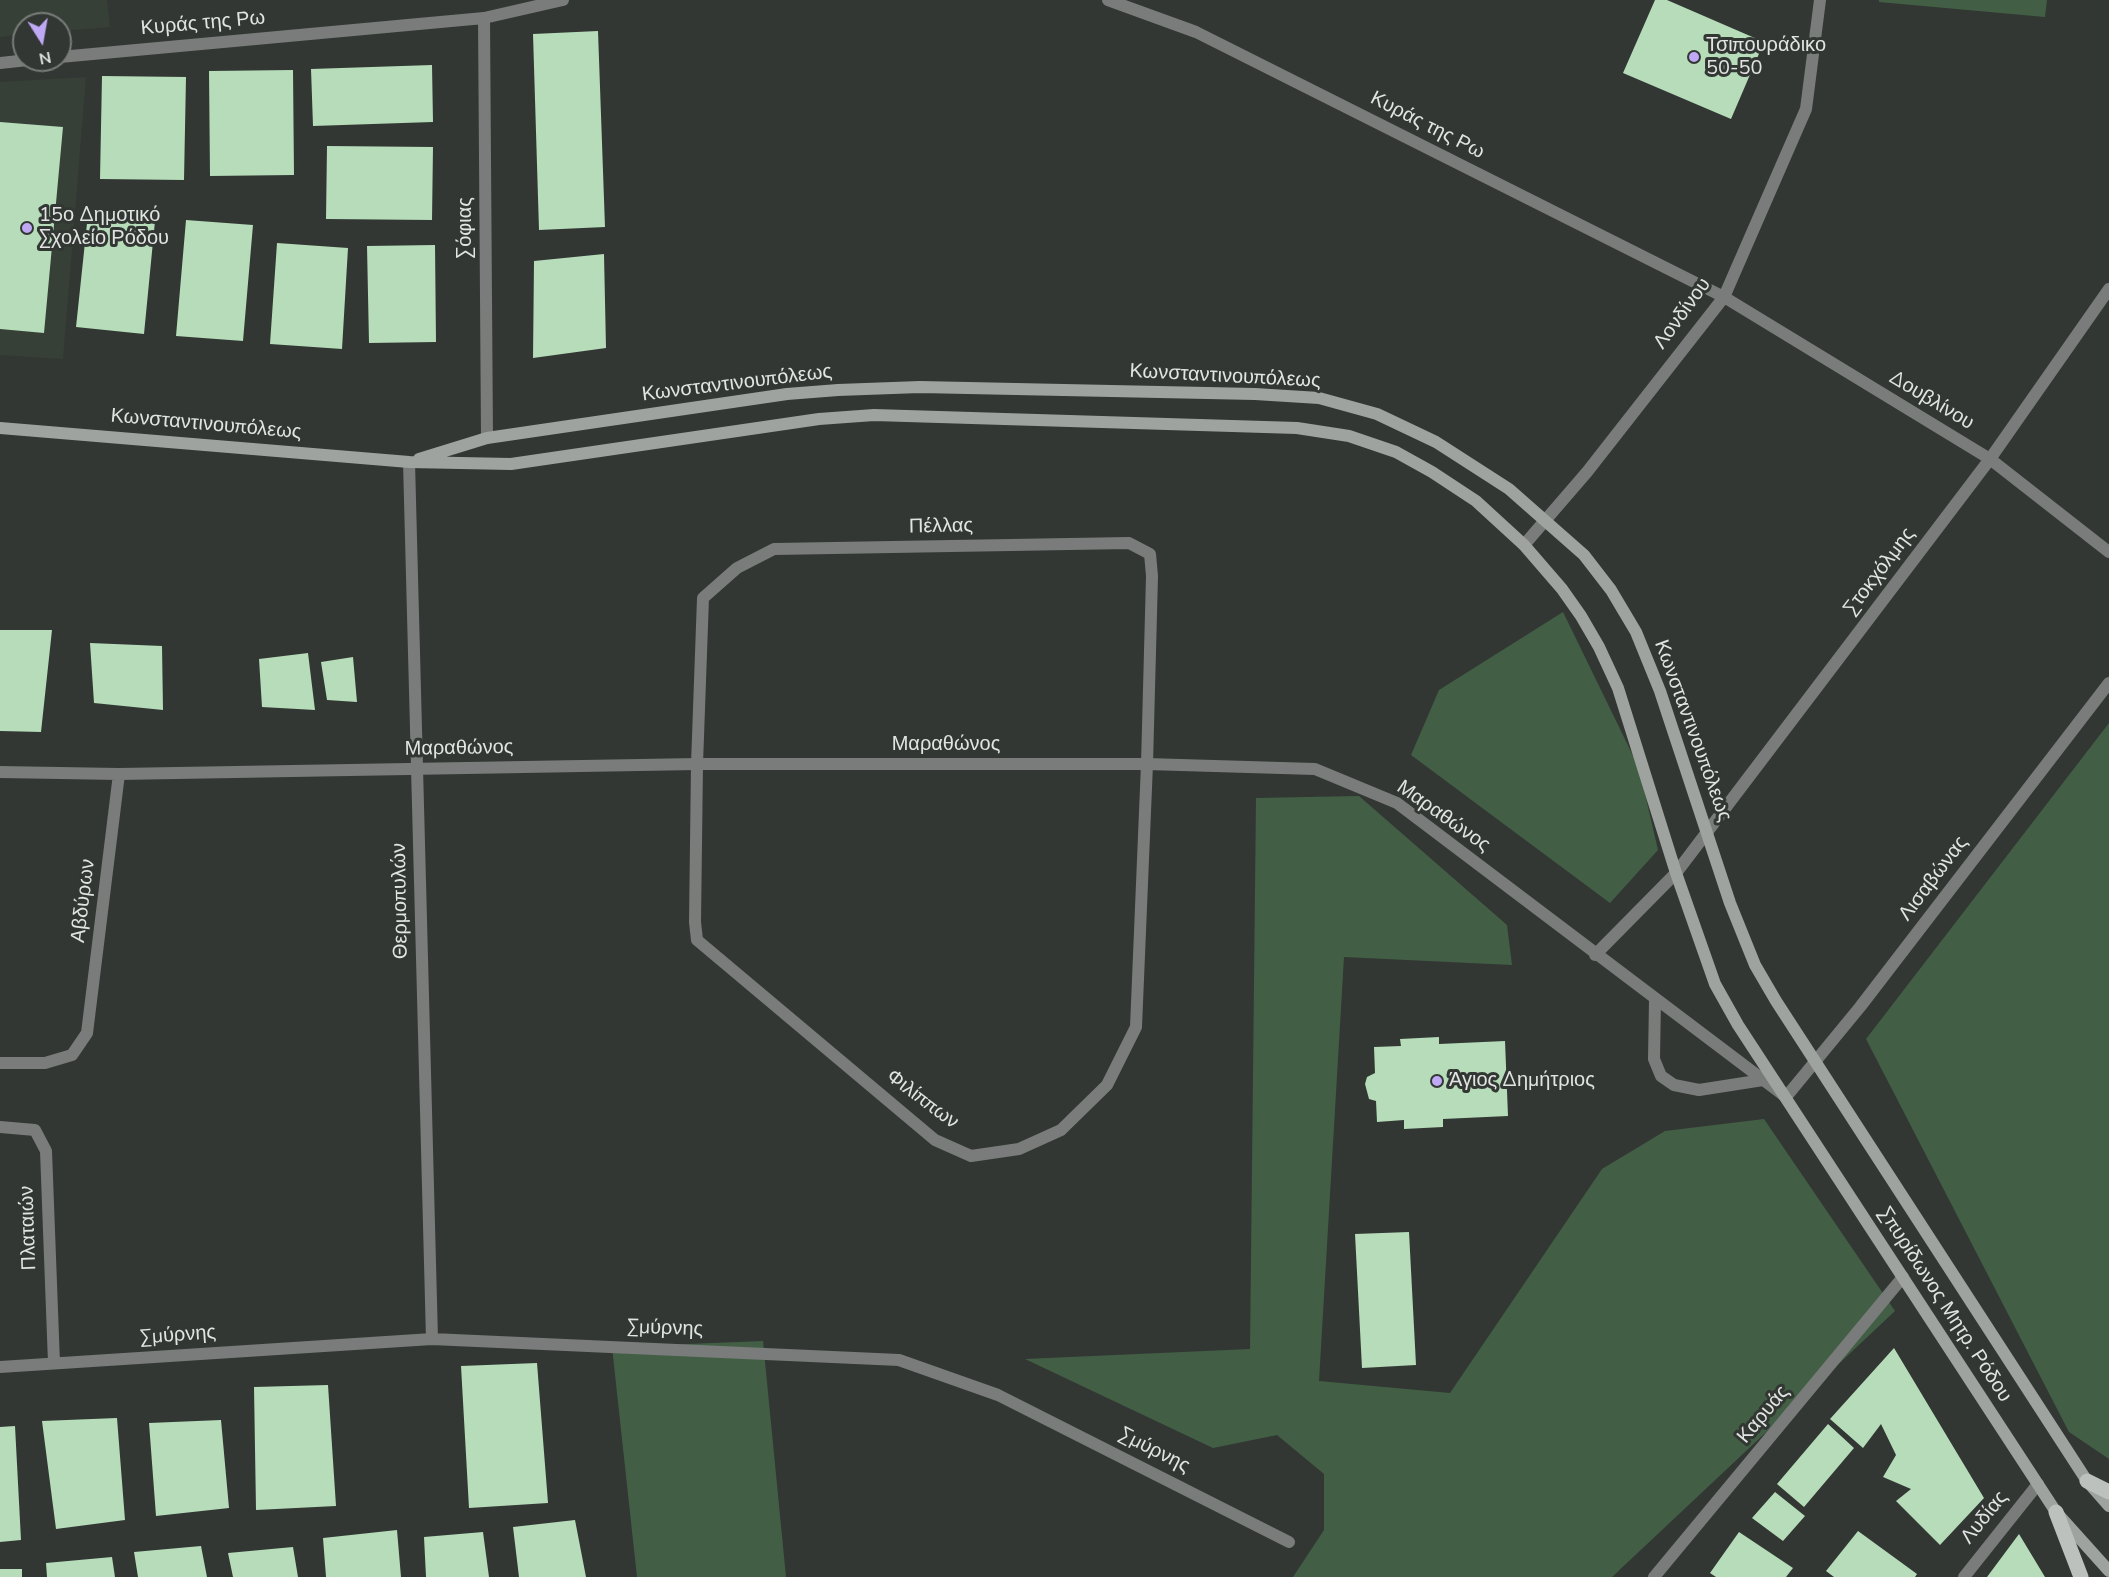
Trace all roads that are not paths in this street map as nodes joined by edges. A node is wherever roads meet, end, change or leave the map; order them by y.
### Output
1 (563, 0) edge
2 (1108, 0) edge
3 (1819, 0) edge
4 (484, 18) junction
5 (72, 56) edge
6 (2109, 290) edge
7 (1724, 297) junction
8 (0, 428) edge
9 (487, 438) junction
10 (1990, 459) junction
11 (409, 462) junction
12 (1546, 520) junction
13 (1524, 545) junction
14 (2109, 552) edge
15 (2109, 682) edge
16 (697, 764) junction
17 (1147, 764) junction
18 (417, 769) junction
19 (0, 772) edge
20 (119, 774) junction
21 (1707, 832) junction
22 (1676, 873) junction
23 (1595, 955) junction
24 (1655, 1000) junction
25 (1795, 1029) joint
26 (1756, 1052) joint
27 (1816, 1062) junction
28 (0, 1063) edge
29 (1763, 1080) junction
30 (1786, 1097) junction
31 (0, 1127) edge
32 (1903, 1277) junction
33 (432, 1340) junction
34 (54, 1363) junction
35 (0, 1367) edge
36 (2087, 1481) junction
37 (2038, 1484) junction
38 (2109, 1492) edge
39 (2109, 1506) edge
40 (2056, 1512) junction
41 (1289, 1542) dead end
42 (2109, 1571) edge
43 (1654, 1577) edge
44 (1964, 1577) edge
45 (2081, 1577) edge

1 - 4 street, Κυράς της Ρω
2 - 7 street, Κυράς της Ρω
3 - 7 street, Λονδίνου
4 - 5 street, Κυράς της Ρω
4 - 9 street, Σόφιας
6 - 10 street, Στοκχόλμης
7 - 10 street, Δουβλίνου
7 - 12 street, Λονδίνου
8 - 11 main road, Κωνσταντινουπόλεως
9 - 11 main road, Κωνσταντινουπόλεως
9 - 12 main road, Κωνσταντινουπόλεως
10 - 14 street, Δουβλίνου
10 - 21 street, Στοκχόλμης
11 - 13 main road, Κωνσταντινουπόλεως
11 - 18 street, Θερμοπυλών
12 - 13 street, Λονδίνου
12 - 21 main road, Κωνσταντινουπόλεως
13 - 22 main road, Κωνσταντινουπόλεως
15 - 27 street, Λισαβώνας
16 - 17 street, Μαραθώνος
16 - 17 street, Πέλλας
16 - 17 street, Φιλίππων
16 - 18 street, Μαραθώνος
17 - 23 street, Μαραθώνος
18 - 20 street, Μαραθώνος
18 - 33 street, Θερμοπυλών
19 - 20 street, Μαραθώνος
20 - 28 street, Αβδύρων
21 - 22 street, Στοκχόλμης
21 - 25 main road, Κωνσταντινουπόλεως
22 - 23 street, Στοκχόλμης
22 - 26 main road, Κωνσταντινουπόλεως
23 - 24 street, Μαραθώνος
24 - 29 street, Μαραθώνος
24 - 29 street
25 - 27 main road, Σπυρίδωνος Μητρ. Ρόδου
26 - 30 main road, Σπυρίδωνος Μητρ. Ρόδου
27 - 30 street, Λισαβώνας
27 - 36 main road, Σπυρίδωνος Μητρ. Ρόδου
29 - 30 street, Μαραθώνος
30 - 32 main road, Σπυρίδωνος Μητρ. Ρόδου
31 - 34 street, Πλαταιών
32 - 37 main road, Σπυρίδωνος Μητρ. Ρόδου
32 - 43 street, Καρυάς
33 - 34 street, Σμύρνης
33 - 41 street, Σμύρνης
34 - 35 street, Σμύρνης
36 - 38 main road
36 - 39 main road, Σπυρίδωνος Μητρ. Ρόδου
37 - 40 main road, Σπυρίδωνος Μητρ. Ρόδου
37 - 44 street, Λυδίας
40 - 42 main road, Σπυρίδωνος Μητρ. Ρόδου
40 - 45 main road

